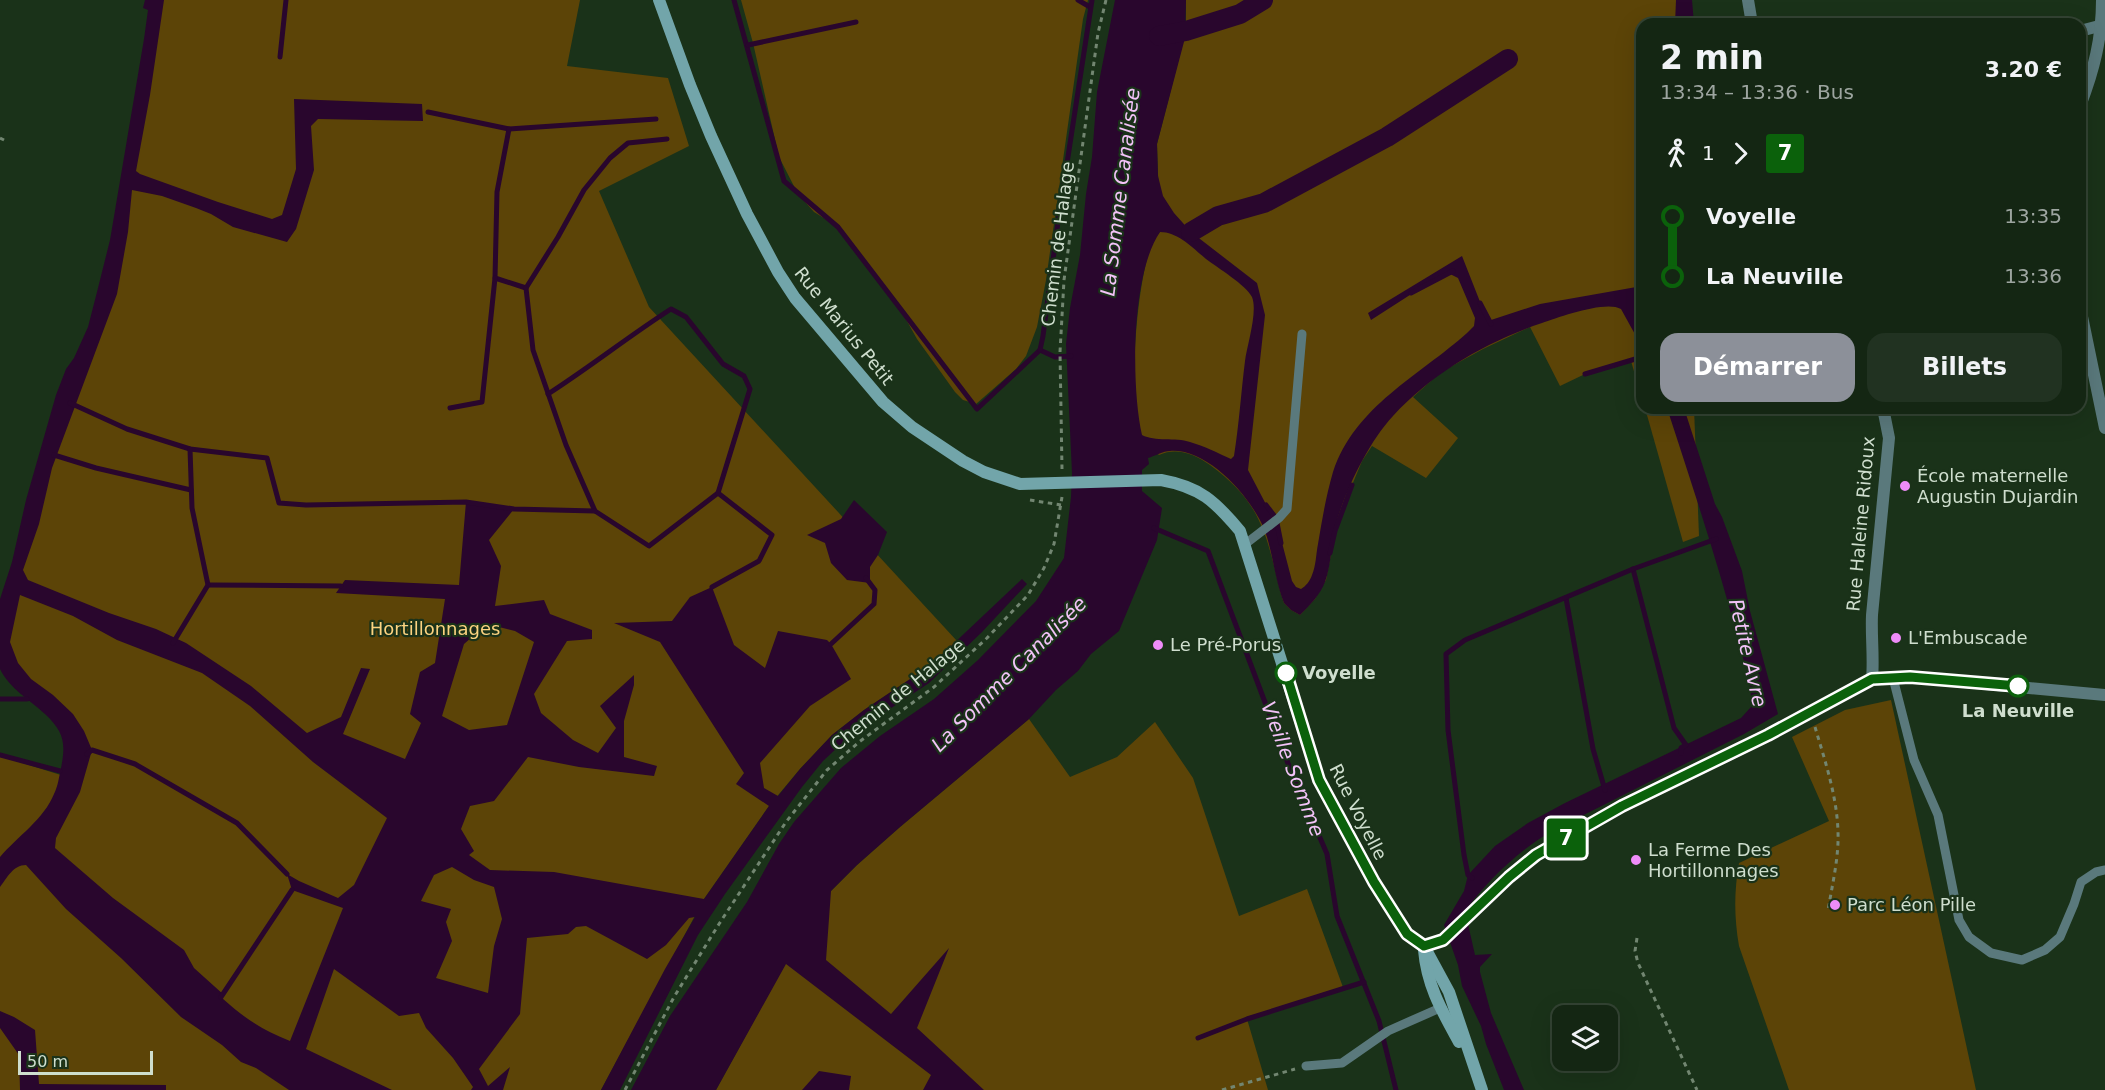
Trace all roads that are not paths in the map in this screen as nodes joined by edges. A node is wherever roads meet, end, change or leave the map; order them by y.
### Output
1 (659, 0) edge
2 (1748, 0) edge
3 (2102, 0) edge
4 (1751, 18) edge
5 (2103, 25) junction
6 (2086, 29) edge
7 (2086, 88) edge
8 (1302, 334) dead end
9 (2086, 335) edge
10 (1884, 414) edge
11 (2105, 428) edge
12 (1161, 480) joint
13 (1244, 545) junction
14 (1893, 678) junction
15 (1872, 679) junction
16 (2105, 695) edge
17 (2105, 870) edge
18 (1424, 946) junction
19 (1440, 1008) junction
20 (1306, 1066) road end
21 (1472, 1066) junction
22 (1482, 1090) edge

1 - 12 street, Rue Marius Petit
2 - 4 street
3 - 5 street
5 - 6 street
5 - 7 street
8 - 13 lane
9 - 11 street
10 - 15 street, Rue Haleine Ridoux
12 - 13 street, Rue Voyelle
13 - 18 street, Rue Voyelle
14 - 15 street
14 - 16 street
14 - 17 lane
15 - 18 street
18 - 19 street, Rue Voyelle
18 - 21 street, Rue Voyelle
19 - 20 lane
19 - 21 street, Rue Voyelle
21 - 22 street, Rue Voyelle

